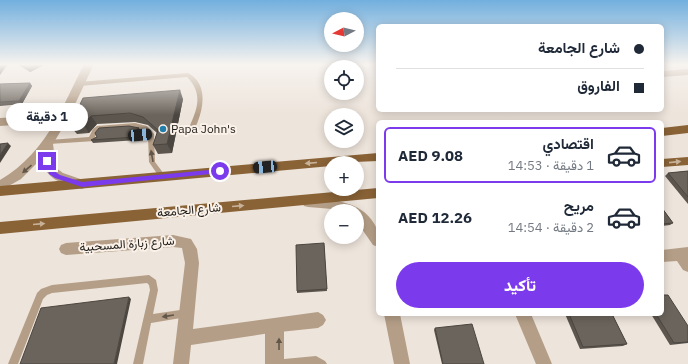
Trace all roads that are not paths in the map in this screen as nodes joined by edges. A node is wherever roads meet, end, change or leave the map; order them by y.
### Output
1 (81, 81) edge
2 (115, 81) edge
3 (196, 81) edge
4 (79, 84) junction
5 (62, 118) junction
6 (0, 122) edge
7 (688, 129) edge
8 (190, 132) dead end
9 (664, 132) edge
10 (151, 134) junction
11 (140, 135) dead end
12 (48, 144) junction
13 (376, 157) edge
14 (688, 160) edge
15 (664, 163) edge
16 (162, 176) junction
17 (82, 184) junction
18 (0, 186) edge
19 (0, 191) edge
20 (376, 193) edge
21 (293, 201) junction
22 (334, 204) edge
23 (364, 220) edge
24 (0, 228) edge
25 (376, 238) edge
26 (66, 249) dead end
27 (664, 256) edge
28 (685, 257) edge
29 (187, 313) junction
30 (392, 316) edge
31 (524, 316) edge
32 (148, 319) junction
33 (318, 320) dead end
34 (274, 325) junction
35 (184, 338) junction
36 (13, 364) edge
37 (138, 364) edge
38 (180, 364) edge
39 (270, 364) edge
40 (279, 364) edge
41 (284, 364) edge
42 (322, 364) edge
43 (402, 364) edge
44 (544, 364) edge

1 - 4 street
2 - 4 lane
3 - 8 lane
4 - 5 street
5 - 6 street
5 - 12 street
7 - 9 main road
10 - 11 lane
10 - 12 lane
16 -> 10 lane
12 - 17 street
12 -> 18 street
13 -> 16 main road
15 -> 14 main road
16 - 17 main road
17 - 19 main road
20 - 21 main road, شارع الجامعة
21 - 22 street
24 -> 21 main road, شارع الجامعة
23 - 25 street
26 - 29 street, شارع زبارة المسحبية
27 - 28 street
29 -> 32 lane
29 - 35 street, شارع زبارة المسحبية
30 - 43 street
31 - 44 street
32 - 36 lane
32 - 37 lane
33 - 34 street
34 - 35 street
34 - 39 lane
40 -> 34 lane
35 - 38 street, شارع زبارة المسحبية
41 - 42 lane

